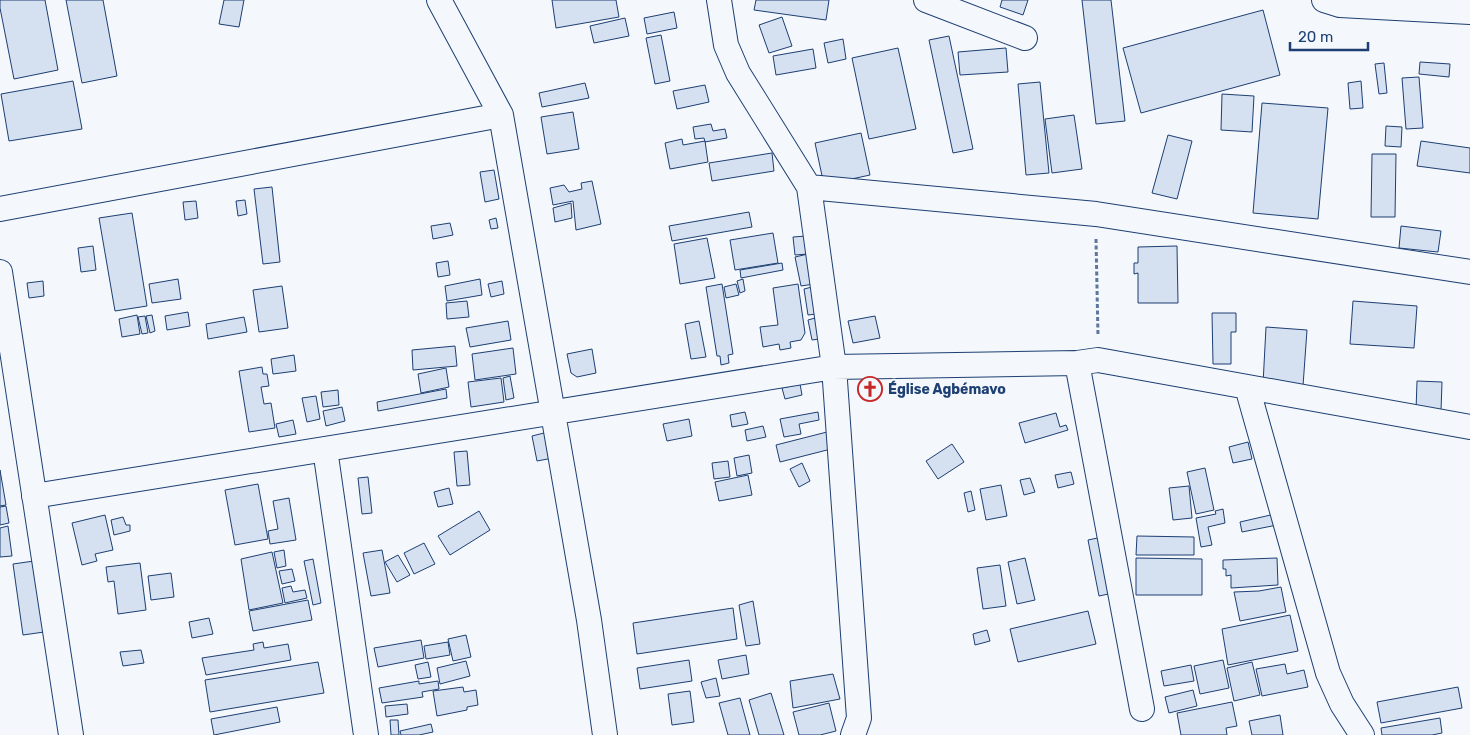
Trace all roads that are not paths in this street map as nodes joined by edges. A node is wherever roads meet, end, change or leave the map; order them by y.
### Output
1 (439, 0) edge
2 (719, 0) edge
3 (926, 0) edge
4 (1324, 0) edge
5 (1470, 12) edge
6 (1025, 38) dead end
7 (501, 115) junction
8 (809, 187) junction
9 (0, 209) edge
10 (0, 272) edge
11 (1470, 272) edge
12 (1088, 361) junction
13 (834, 367) junction
14 (1247, 386) junction
15 (554, 411) junction
16 (1470, 427) edge
17 (325, 449) junction
18 (34, 496) junction
19 (1142, 709) dead end
20 (71, 735) edge
21 (366, 735) edge
22 (605, 735) edge
23 (853, 735) edge
24 (1362, 735) edge

1 - 7 street
2 - 8 street
3 - 6 street
4 - 5 street
7 - 9 street
7 - 15 street
8 - 11 street
8 - 13 street
10 - 18 street
12 - 13 street
12 - 14 street
12 - 19 street
13 - 15 street
13 - 23 street
14 - 16 street
14 - 24 street
15 - 17 street
15 - 22 street
17 - 18 street
17 - 21 street
18 - 20 street

